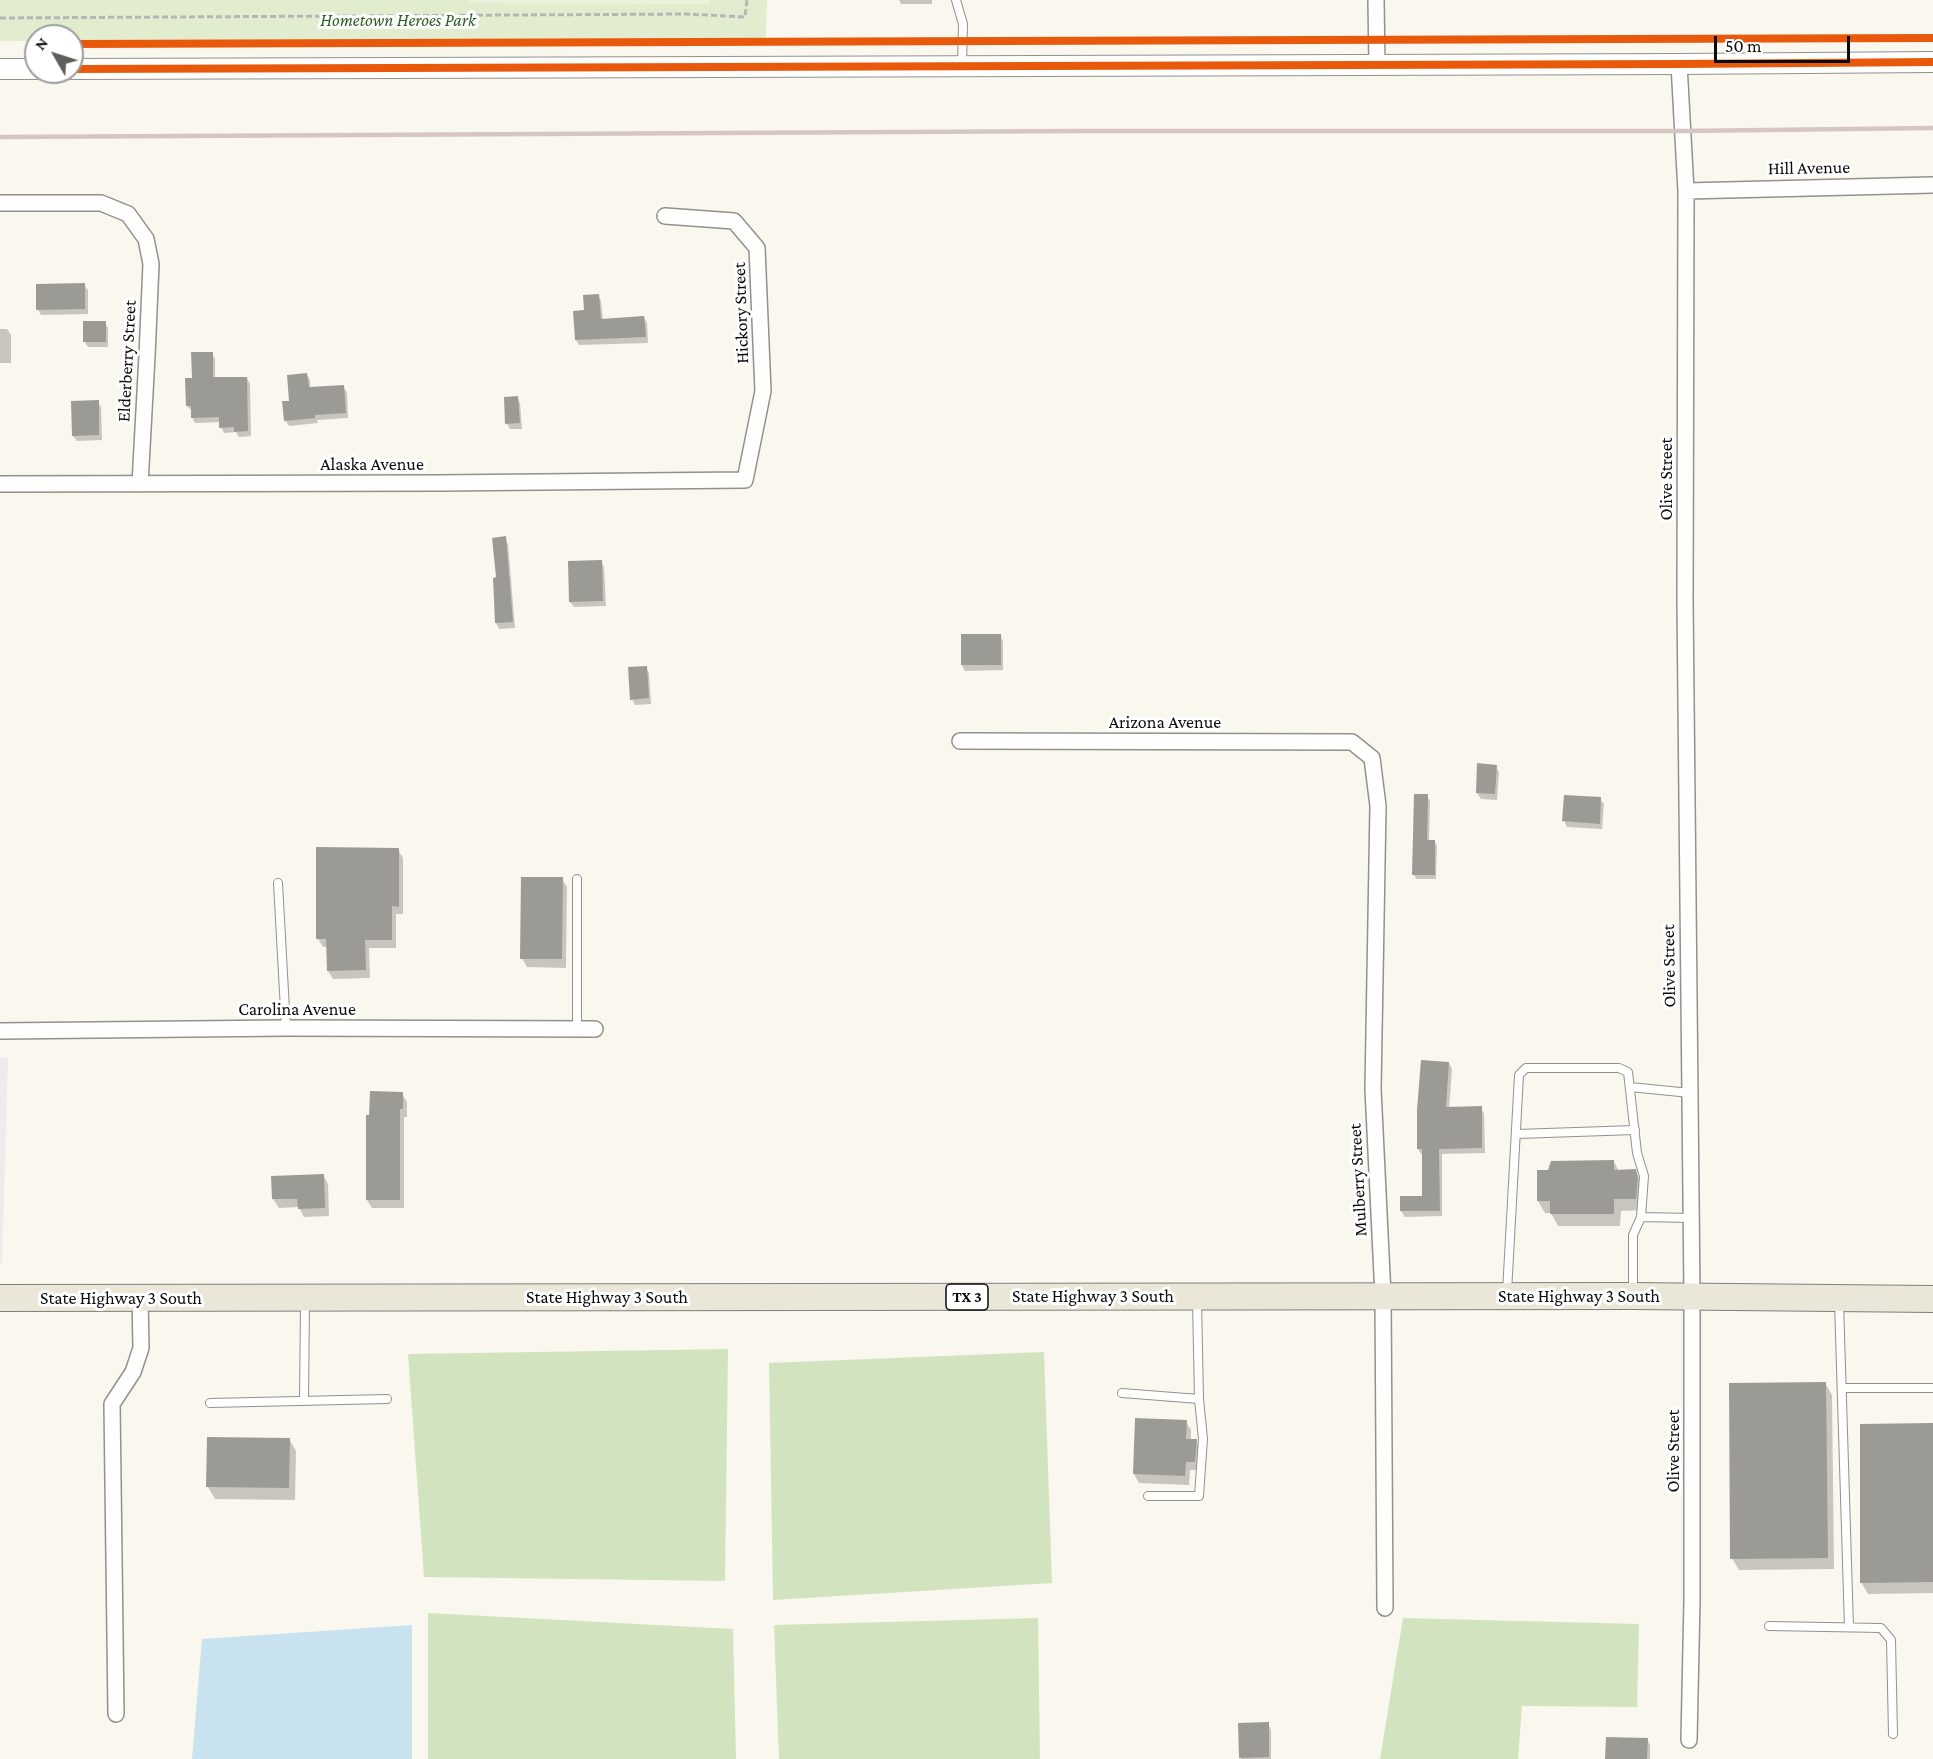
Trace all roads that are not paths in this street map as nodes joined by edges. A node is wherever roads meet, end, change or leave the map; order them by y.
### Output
1 (956, 0) edge
2 (1376, 0) edge
3 (1933, 62) edge
4 (1679, 64) junction
5 (1377, 65) junction
6 (962, 67) junction
7 (0, 69) edge
8 (24, 69) edge
9 (84, 69) edge
10 (1933, 185) edge
11 (1686, 191) junction
12 (0, 202) edge
13 (665, 216) dead end
14 (745, 480) joint
15 (0, 484) edge
16 (140, 484) junction
17 (960, 741) dead end
18 (1366, 753) joint
19 (577, 879) dead end
20 (278, 883) dead end
21 (286, 1028) junction
22 (577, 1029) junction
23 (595, 1029) dead end
24 (0, 1031) edge
25 (1630, 1087) junction
26 (1690, 1093) junction
27 (1635, 1130) junction
28 (1517, 1134) junction
29 (1641, 1217) junction
30 (1691, 1218) junction
31 (1197, 1296) junction
32 (1383, 1296) junction
33 (1507, 1296) junction
34 (1633, 1296) junction
35 (1692, 1296) junction
36 (304, 1297) junction
37 (0, 1298) edge
38 (141, 1298) junction
39 (1839, 1298) junction
40 (1933, 1299) edge
41 (1842, 1388) junction
42 (1933, 1388) edge
43 (1122, 1393) dead end
44 (1199, 1399) junction
45 (387, 1400) dead end
46 (304, 1401) junction
47 (210, 1403) dead end
48 (1148, 1496) dead end
49 (1385, 1608) dead end
50 (1769, 1626) dead end
51 (1850, 1627) junction
52 (116, 1714) dead end
53 (1893, 1734) dead end
54 (1689, 1740) dead end

1 - 6 lane
2 - 5 street
3 - 4 street
4 - 5 street
4 - 11 street, Olive Street
5 - 6 street
6 - 9 street
7 - 8 street
10 - 11 street, Hill Avenue
11 - 26 street, Olive Street
12 - 16 street, Elderberry Street
13 - 14 street, Hickory Street
14 - 16 street, Alaska Avenue
15 - 16 street, Alaska Avenue
17 - 18 street, Arizona Avenue
18 - 32 street, Mulberry Street
19 - 22 lane
20 - 21 lane
21 - 22 street, Carolina Avenue
21 - 24 street, Carolina Avenue
22 - 23 street, Carolina Avenue
25 - 26 lane
25 - 27 lane
25 - 28 lane
26 - 30 street, Olive Street
27 - 28 lane
27 - 29 lane
28 - 33 lane
29 - 30 lane
29 - 34 lane
30 - 35 street, Olive Street
31 - 32 main road, State Highway 3 South / TX 3
31 - 36 main road, State Highway 3 South / TX 3
31 - 44 lane
32 - 33 main road, State Highway 3 South / TX 3
32 - 49 street, Mulberry Street
33 - 34 main road, State Highway 3 South / TX 3
34 - 35 main road, State Highway 3 South / TX 3
35 - 39 main road, State Highway 3 South / TX 3
35 - 54 street, Olive Street
36 - 38 main road, State Highway 3 South / TX 3
36 - 46 lane
37 - 38 main road, State Highway 3 South / TX 3
38 - 52 street
39 - 40 main road, State Highway 3 South / TX 3
39 - 41 lane
41 - 42 lane
41 - 51 lane
43 - 44 lane
44 - 48 lane
45 - 46 lane
46 - 47 lane
50 - 51 lane
51 - 53 lane

